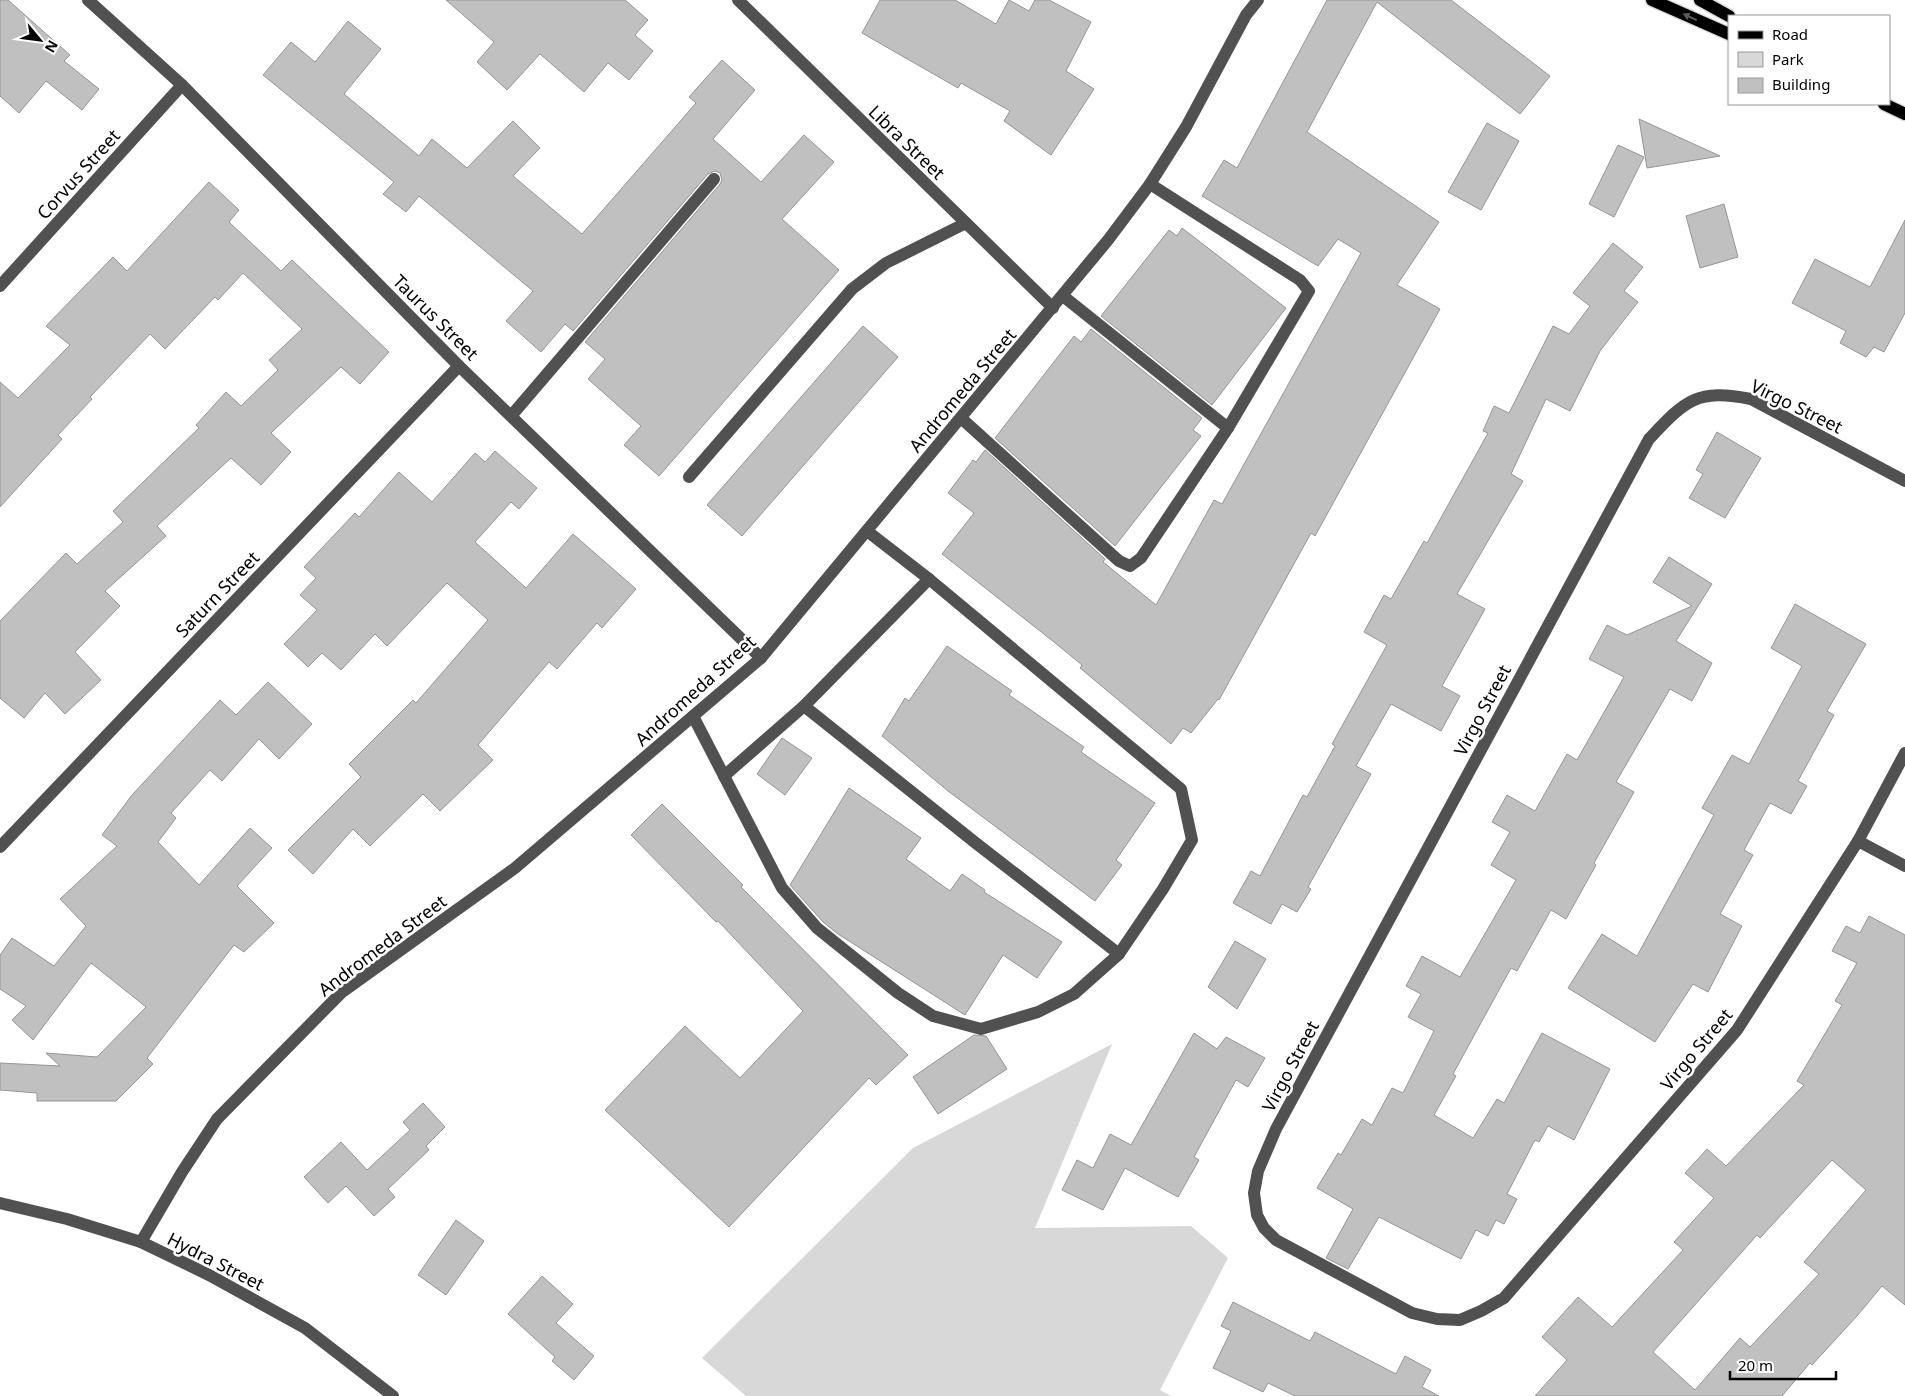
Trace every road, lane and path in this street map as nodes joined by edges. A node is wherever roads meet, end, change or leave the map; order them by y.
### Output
1 (88, 0) edge
2 (738, 0) edge
3 (1252, 0) edge
4 (1258, 0) edge
5 (1652, 0) edge
6 (1700, 0) edge
7 (1246, 15) junction
8 (1728, 15) edge
9 (1728, 34) edge
10 (182, 86) junction
11 (1886, 105) edge
12 (1905, 114) edge
13 (714, 179) dead end
14 (1150, 184) junction
15 (966, 223) junction
16 (0, 286) edge
17 (1063, 296) junction
18 (1053, 308) junction
19 (459, 366) junction
20 (511, 416) junction
21 (961, 418) junction
22 (1228, 428) junction
23 (689, 477) dead end
24 (1905, 481) edge
25 (867, 531) junction
26 (929, 578) junction
27 (761, 658) junction
28 (804, 706) junction
29 (693, 716) junction
30 (1905, 753) edge
31 (724, 776) junction
32 (1858, 841) junction
33 (0, 847) edge
34 (1905, 866) edge
35 (1119, 954) junction
36 (0, 1203) edge
37 (141, 1242) junction
38 (393, 1396) edge

1 - 10 street, Taurus Street
2 - 15 street, Libra Street
3 - 7 street, Andromeda Street
4 - 7 street, Andromeda Street
9 -> 5 main road
6 - 8 main road
7 - 14 street, Andromeda Street
10 - 16 street, Corvus Street
10 - 19 street, Taurus Street
11 - 12 main road
13 - 20 street
14 - 17 street, Andromeda Street
14 - 22 street
15 - 18 street, Libra Street
15 - 23 street
17 - 18 street, Andromeda Street
17 - 22 street
18 - 21 street, Andromeda Street
19 - 20 street, Taurus Street
19 - 33 street, Saturn Street
20 - 27 street, Taurus Street
21 - 22 street
21 - 25 street, Andromeda Street
24 - 32 street, Virgo Street
25 - 26 street
25 - 27 street, Andromeda Street
26 - 28 street
26 - 35 street
27 - 29 street, Andromeda Street
28 - 31 street
28 - 35 street
29 - 31 street
29 - 37 street, Andromeda Street
30 - 32 street, Virgo Street
31 - 35 street
32 - 34 street
36 - 37 street, Hydra Street
37 - 38 street, Hydra Street

